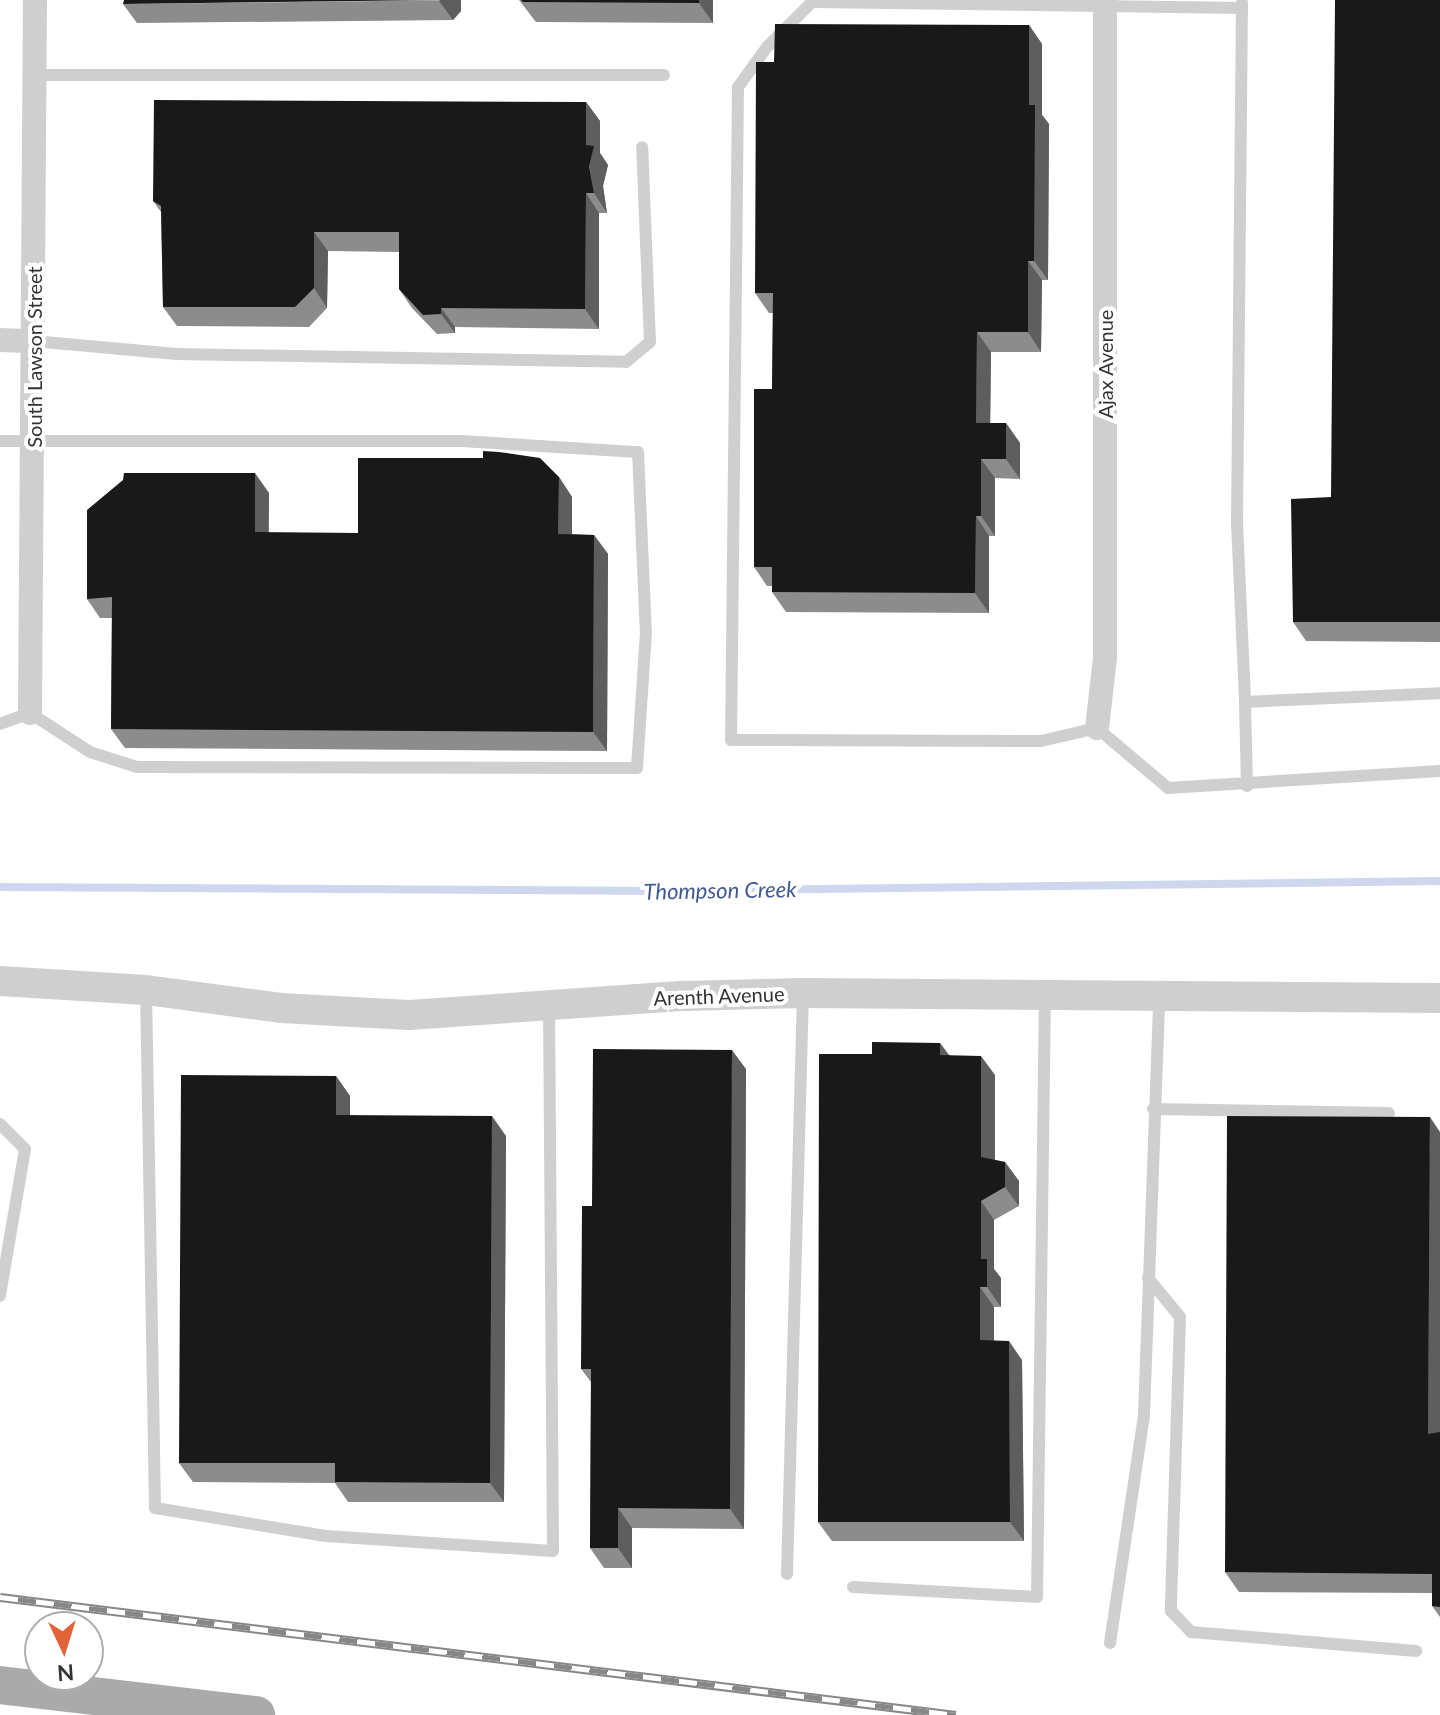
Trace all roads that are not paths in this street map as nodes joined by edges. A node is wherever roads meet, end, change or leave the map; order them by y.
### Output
1 (35, 0) edge
2 (1105, 3) edge
3 (1242, 4) edge
4 (34, 75) junction
5 (664, 75) dead end
6 (642, 147) dead end
7 (0, 340) edge
8 (33, 341) junction
9 (0, 441) edge
10 (35, 441) junction
11 (1440, 693) edge
12 (1245, 702) junction
13 (30, 713) junction
14 (0, 724) edge
15 (1097, 728) junction
16 (1440, 771) edge
17 (1247, 786) junction
18 (0, 981) edge
19 (146, 990) junction
20 (803, 993) junction
21 (1045, 995) junction
22 (1159, 996) junction
23 (1440, 998) edge
24 (549, 1005) junction
25 (1153, 1109) junction
26 (1389, 1113) edge
27 (0, 1124) edge
28 (1148, 1278) junction
29 (0, 1296) edge
30 (787, 1574) dead end
31 (853, 1587) dead end
32 (1110, 1643) dead end
33 (1416, 1651) dead end
34 (0, 1685) edge
35 (256, 1715) edge

1 - 4 street, South Lawson Street
2 - 3 lane
2 - 15 street, Ajax Avenue
2 - 15 lane
3 - 12 lane
4 - 5 lane
4 - 8 street, South Lawson Street
6 - 8 lane
7 - 8 street
8 - 10 street, South Lawson Street
9 - 10 lane
10 - 13 street, South Lawson Street
10 - 13 lane
11 - 12 lane
12 - 17 lane
13 - 14 lane
15 - 17 lane
16 - 17 lane
18 - 19 street, Arenth Avenue
19 - 24 street, Arenth Avenue
19 - 24 lane
20 - 21 street, Arenth Avenue
20 - 24 street, Arenth Avenue
20 - 30 lane
21 - 22 street, Arenth Avenue
21 - 31 lane
22 - 23 street, Arenth Avenue
22 - 25 lane
25 - 26 lane
25 - 28 lane
27 - 29 lane
28 - 32 lane
28 - 33 lane
34 - 35 main road

